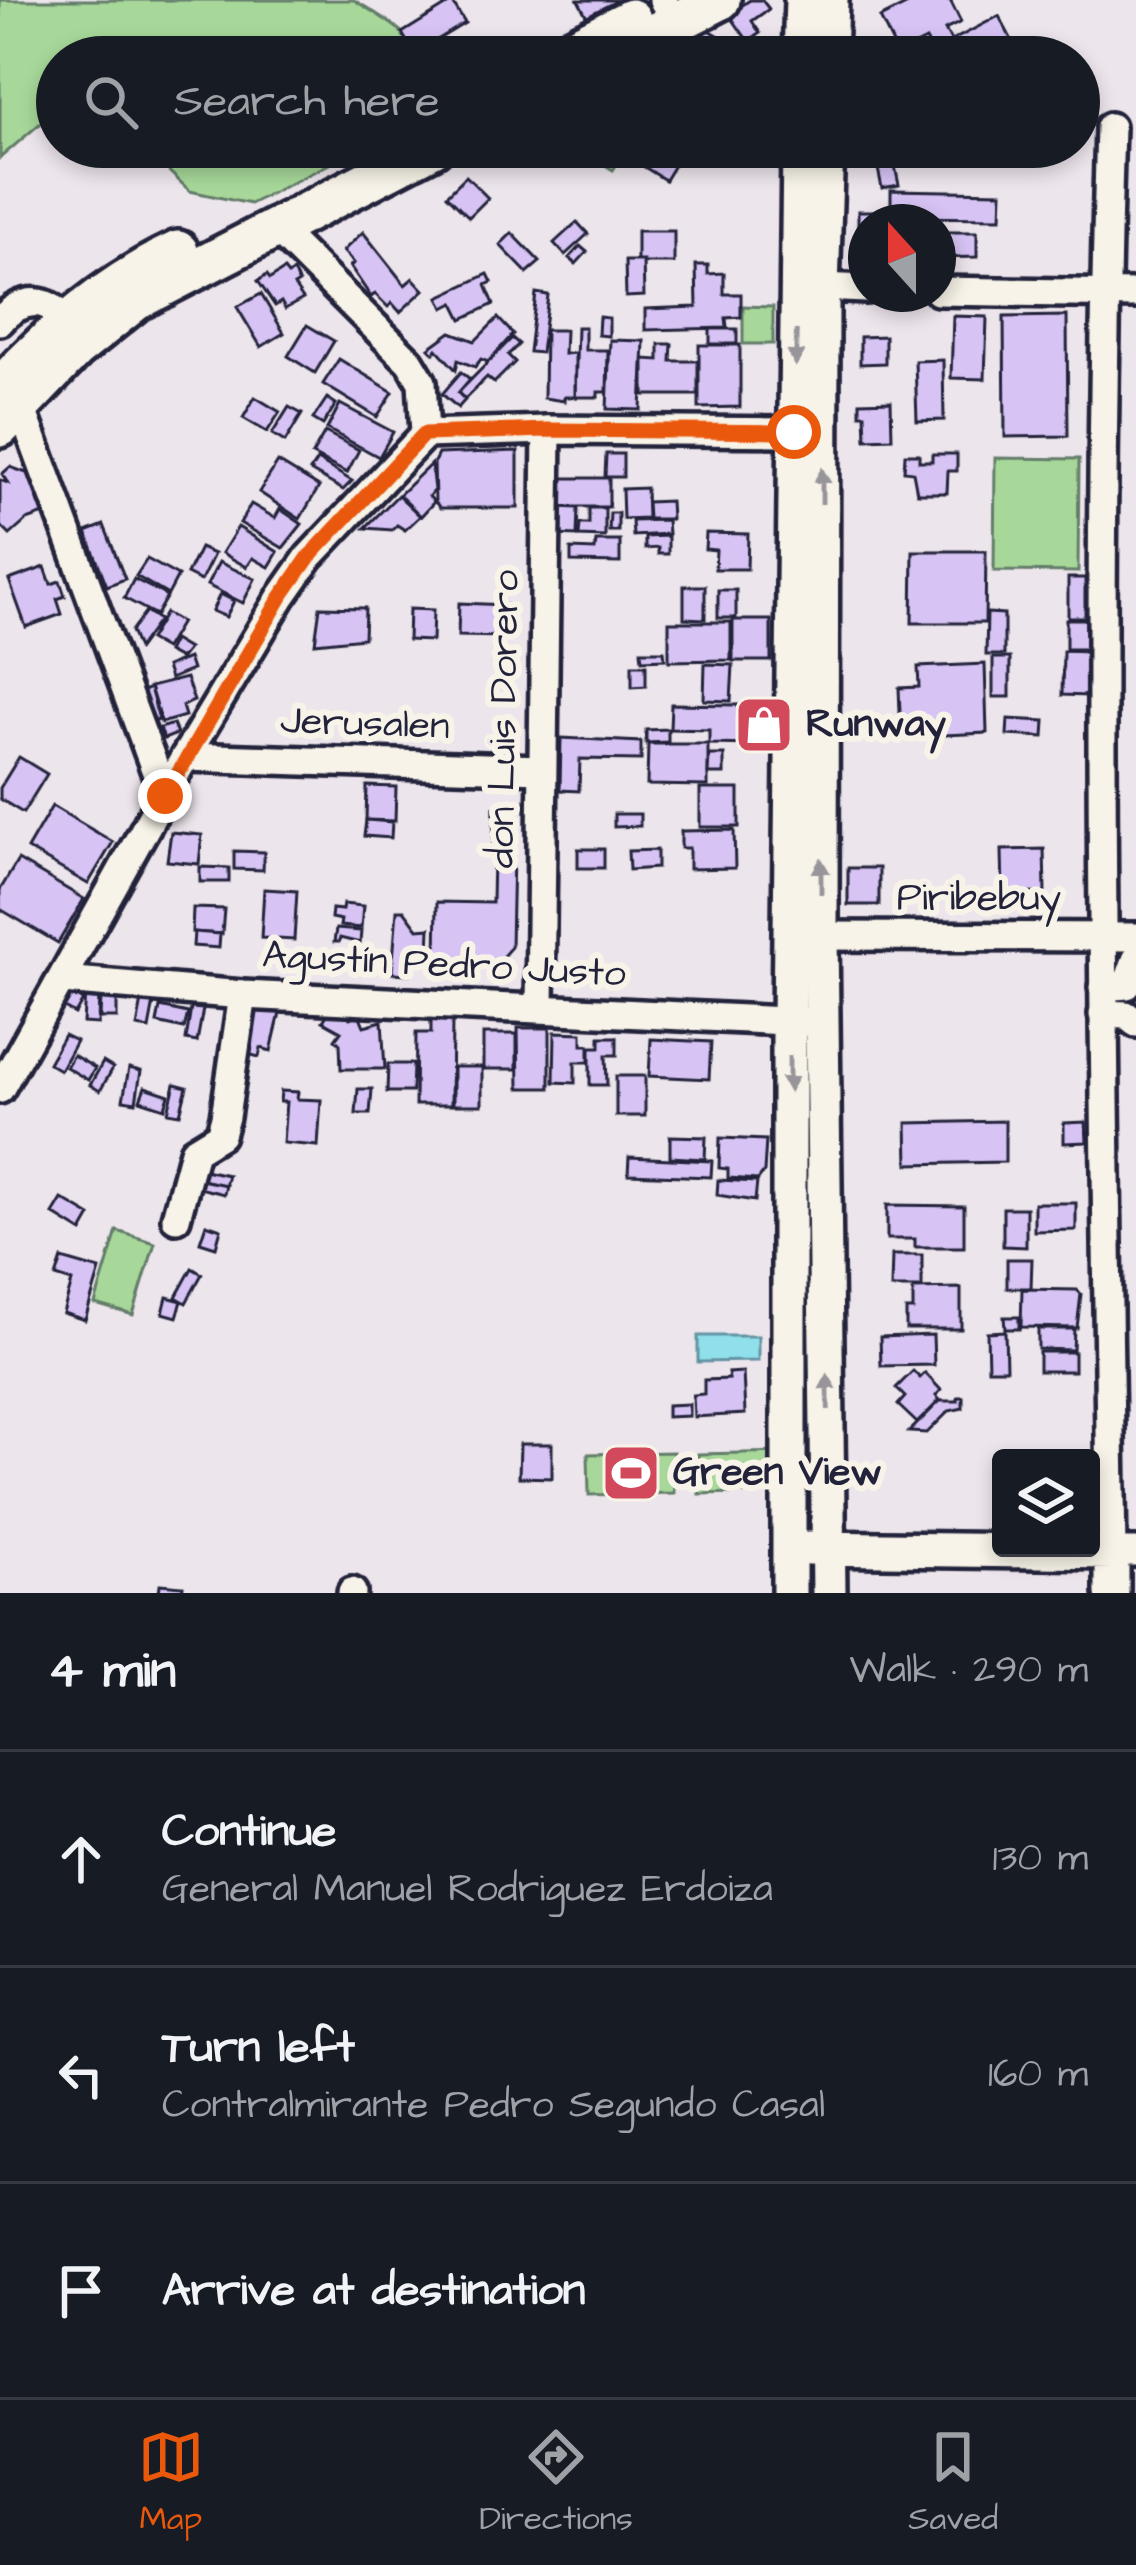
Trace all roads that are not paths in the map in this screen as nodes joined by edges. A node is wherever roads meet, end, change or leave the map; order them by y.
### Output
1 (720, 0) edge
2 (802, 0) edge
3 (831, 0) edge
4 (665, 1) edge
5 (597, 36) edge
6 (649, 36) edge
7 (801, 36) edge
8 (830, 36) edge
9 (1110, 127) dead end
10 (344, 168) edge
11 (393, 168) edge
12 (798, 168) edge
13 (825, 168) edge
14 (277, 229) junction
15 (796, 245) junction
16 (132, 287) junction
17 (822, 287) junction
18 (848, 288) edge
19 (956, 291) edge
20 (1136, 294) edge
21 (1105, 295) junction
22 (0, 321) edge
23 (19, 380) edge
24 (547, 430) junction
25 (794, 432) junction
26 (424, 434) junction
27 (185, 757) junction
28 (542, 769) junction
29 (165, 796) junction
30 (821, 937) junction
31 (1136, 938) edge
32 (1103, 939) junction
33 (62, 980) junction
34 (243, 994) junction
35 (1122, 998) edge
36 (540, 1008) junction
37 (806, 1022) junction
38 (0, 1089) edge
39 (176, 1218) dead end
40 (789, 1548) junction
41 (830, 1549) junction
42 (1124, 1552) edge
43 (789, 1593) edge
44 (829, 1593) edge
45 (1112, 1593) edge

1 - 6 highway
2 - 7 main road
3 - 8 main road
4 - 5 highway
9 - 21 street
10 - 16 highway
11 - 14 highway
12 - 15 main road
13 - 17 main road
14 - 16 highway
14 - 26 street
15 - 17 street
15 -> 25 main road
16 - 23 highway
16 - 23 highway
17 - 18 street
30 -> 17 main road
19 - 21 street
20 - 21 street
21 - 32 street
22 - 23 street
23 - 29 street
24 - 25 street
24 - 26 street
24 - 28 street, don Luis Dorero
25 - 37 main road
26 - 27 street
27 - 28 street, Jerusalen
27 - 29 street
28 - 36 street, don Luis Dorero
29 - 33 street
30 - 32 street, Piribebuy
30 - 37 main road
31 - 32 street, Piribebuy
32 - 35 street
33 - 34 street, Agustín Pedro Justo
33 - 38 street
34 - 36 street, Agustín Pedro Justo
34 - 39 street
35 - 42 street
36 - 37 street, Agustín Pedro Justo
37 -> 40 main road
41 -> 37 main road
40 - 41 main road
40 - 43 main road
41 - 42 main road
41 - 44 main road
42 - 45 main road

